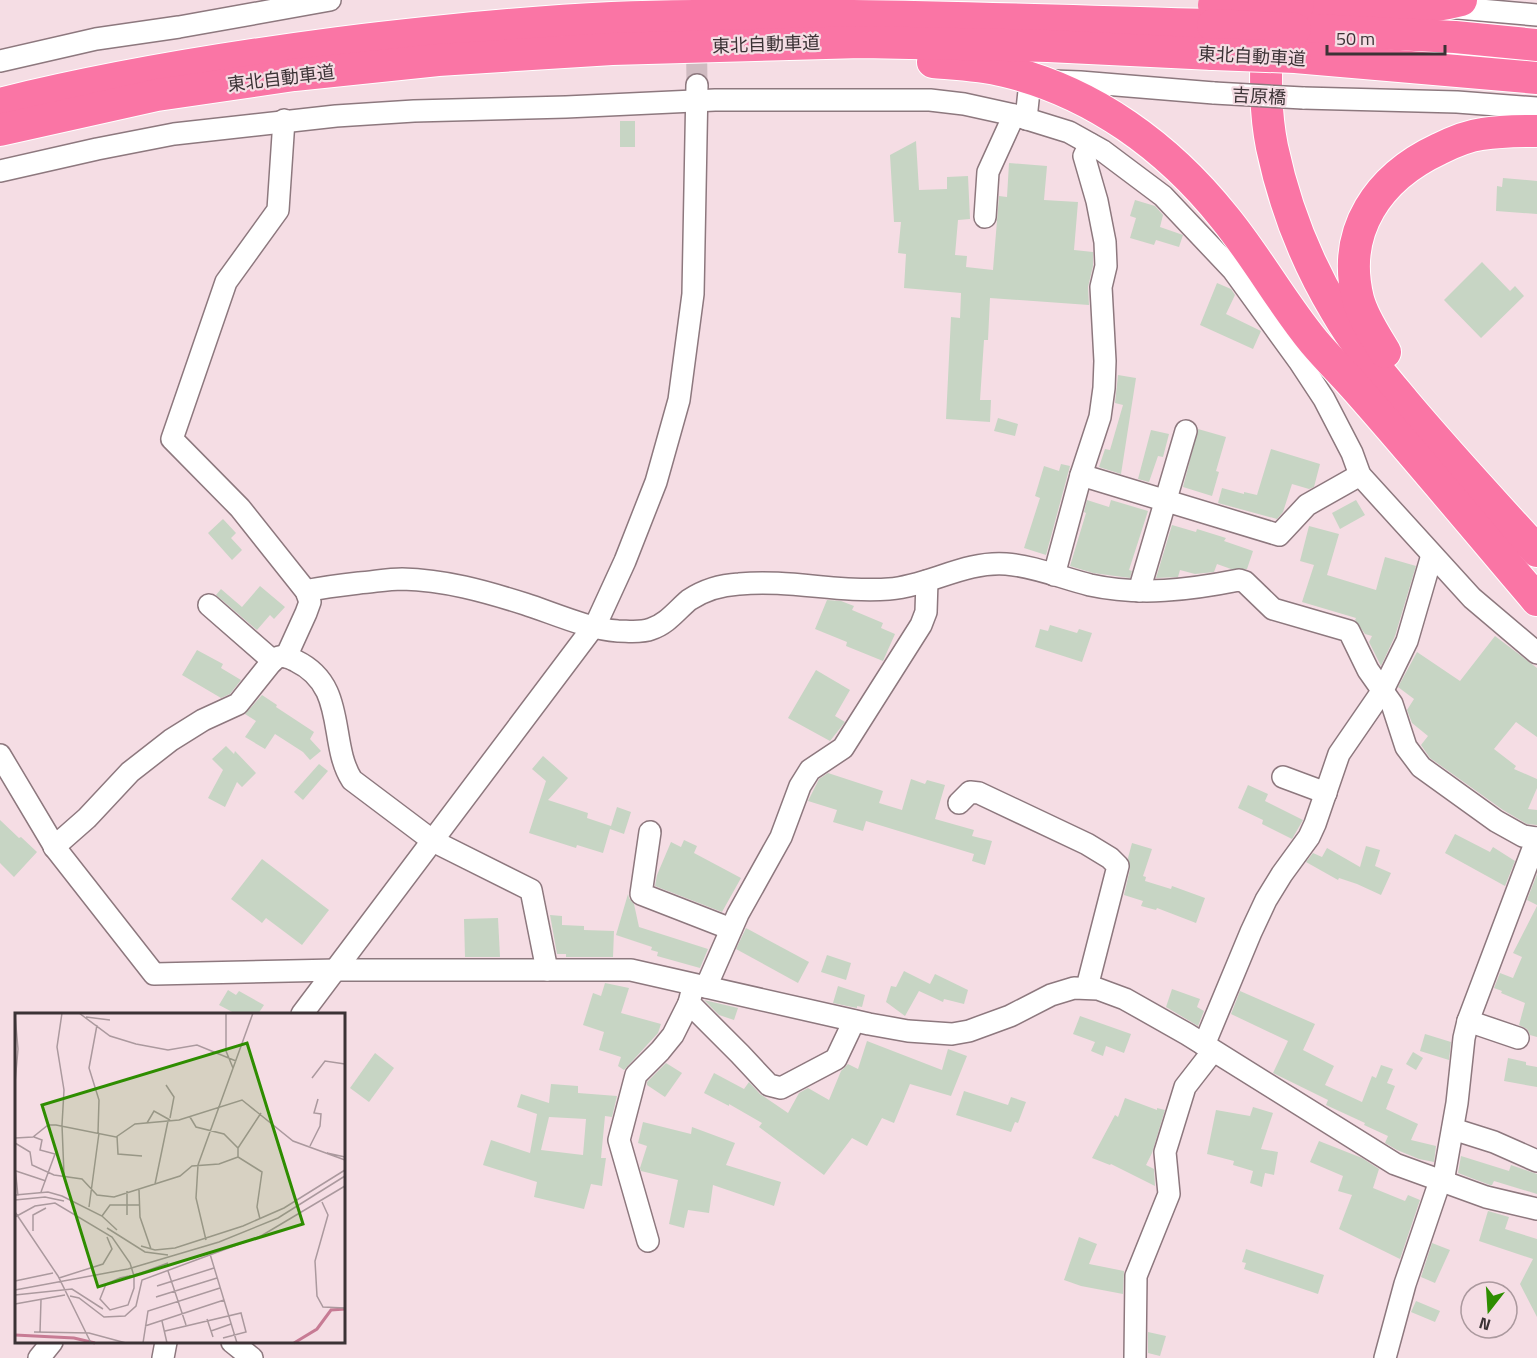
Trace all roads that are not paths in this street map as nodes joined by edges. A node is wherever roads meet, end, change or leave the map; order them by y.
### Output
1 (330, 0) edge
2 (1251, 0) edge
3 (1449, 3) edge
4 (1537, 15) edge
5 (1289, 23) edge
6 (1213, 28) junction
7 (1537, 45) edge
8 (612, 49) junction
9 (0, 61) edge
10 (1537, 78) edge
11 (1035, 86) junction
12 (697, 93) junction
13 (0, 104) edge
14 (1537, 108) edge
15 (1020, 117) junction
16 (284, 120) junction
17 (0, 129) edge
18 (1537, 131) edge
19 (1090, 144) junction
20 (0, 171) edge
21 (985, 217) dead end
22 (1362, 394) junction
23 (1422, 424) junction
24 (1186, 431) dead end
25 (1081, 475) junction
26 (1360, 475) junction
27 (1165, 500) junction
28 (1537, 551) edge
29 (1432, 555) junction
30 (1054, 575) junction
31 (927, 580) junction
32 (306, 591) junction
33 (1139, 591) junction
34 (1537, 600) edge
35 (209, 605) dead end
36 (594, 626) junction
37 (1537, 653) edge
38 (279, 659) junction
39 (1383, 690) junction
40 (0, 755) edge
41 (1283, 777) dead end
42 (1326, 793) junction
43 (959, 803) dead end
44 (650, 832) dead end
45 (1537, 838) edge
46 (433, 841) junction
47 (54, 847) junction
48 (731, 929) junction
49 (336, 970) junction
50 (547, 970) junction
51 (1087, 987) junction
52 (696, 991) junction
53 (303, 1013) edge
54 (854, 1021) junction
55 (1468, 1021) junction
56 (1518, 1038) dead end
57 (1209, 1048) junction
58 (1453, 1129) junction
59 (1537, 1161) edge
60 (1442, 1182) junction
61 (1537, 1209) edge
62 (648, 1241) dead end
63 (50, 1343) edge
64 (166, 1343) edge
65 (234, 1343) edge
66 (39, 1358) edge
67 (163, 1358) edge
68 (252, 1358) edge
69 (1135, 1358) edge
70 (1385, 1358) edge

1 - 9 street
2 - 22 highway
3 - 4 street
3 - 5 highway
5 - 6 highway, 東北自動車道, bridge
5 - 7 highway, 東北自動車道
5 - 10 highway, 東北自動車道
5 - 23 highway
6 - 8 highway, 東北自動車道
6 - 13 highway, 東北自動車道
8 - 11 highway
8 - 17 highway, 東北自動車道
11 - 14 street, 吉原橋, bridge
11 - 15 street
11 - 22 highway
12 - 15 street
12 - 16 street
12 - 36 street
15 - 19 street
15 - 21 street
16 - 20 street
16 - 32 street
18 - 23 highway
19 - 25 street
19 - 26 street
22 - 34 highway
23 - 28 highway
24 - 27 street
25 - 27 street
25 - 30 street
26 - 27 street
26 - 29 street
27 - 33 street
29 - 37 street
29 - 39 street
30 - 31 street
30 - 33 street
31 - 36 street
31 - 48 street
32 - 36 street
32 - 38 street
33 - 39 street
35 - 38 street
36 - 46 street
38 - 46 street
38 - 47 street
39 - 42 street
39 - 45 street
40 - 47 street
41 - 42 street
42 - 57 street
43 - 51 street
44 - 48 street
45 - 55 street
46 - 49 street
46 - 50 street
47 - 49 street
48 - 52 street
49 - 50 street
49 - 53 street
50 - 52 street
51 - 54 street
51 - 57 street
52 - 54 street
52 - 54 street
52 - 62 street
55 - 56 street
55 - 58 street
57 - 60 street
57 - 69 street
58 - 59 street
58 - 60 street
60 - 61 street
60 - 70 street
63 - 66 street
64 - 67 street
65 - 68 street

